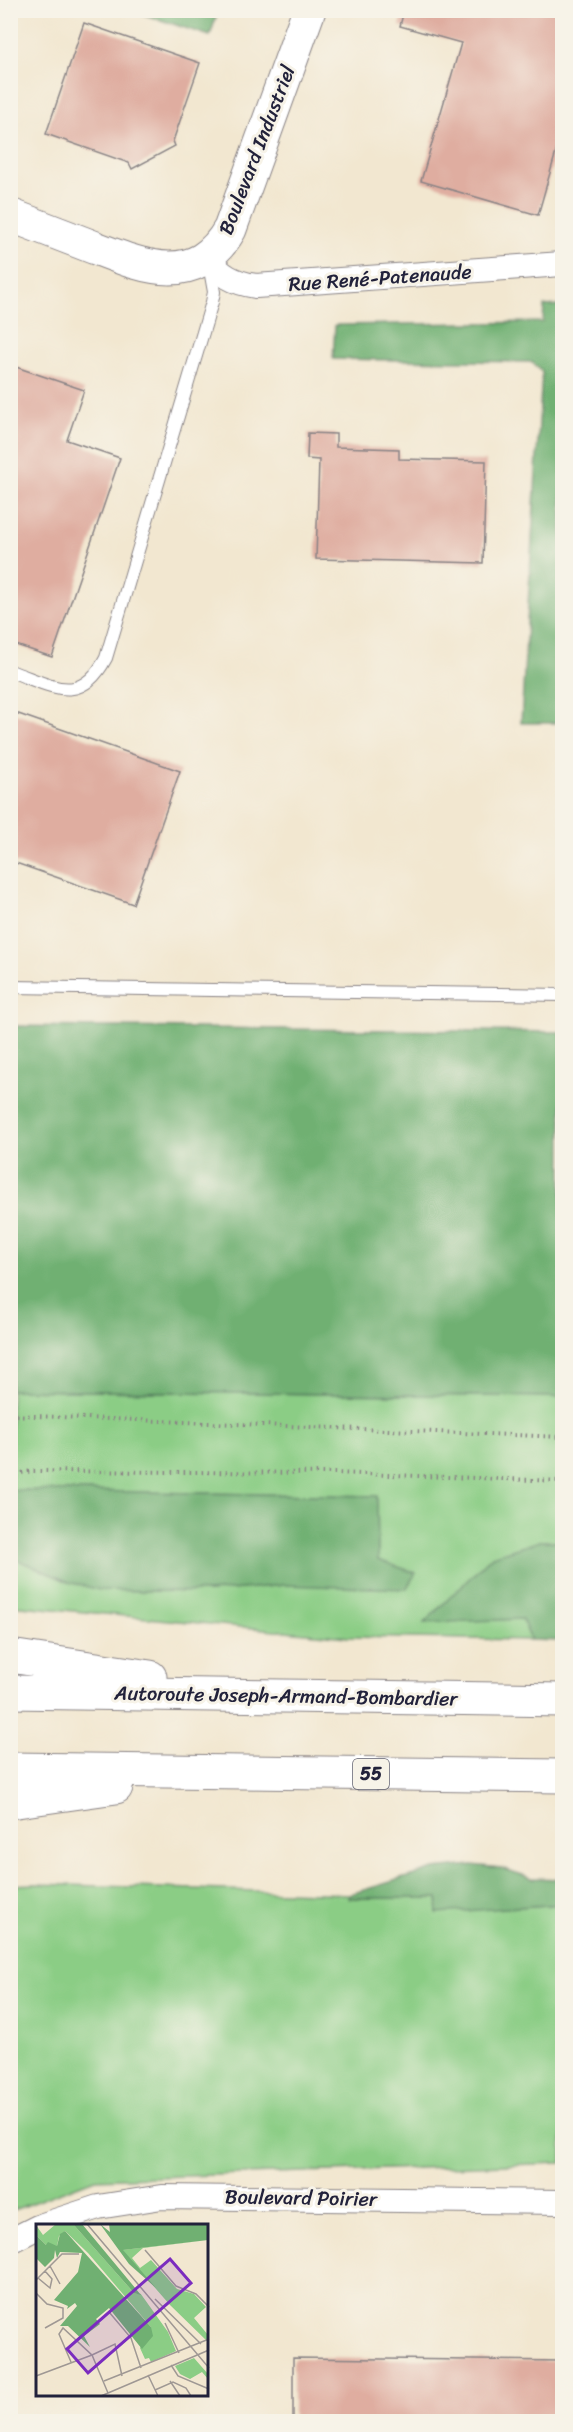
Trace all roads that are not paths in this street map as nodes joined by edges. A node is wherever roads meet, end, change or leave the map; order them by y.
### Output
1 (309, 10) edge
2 (10, 215) edge
3 (207, 257) junction
4 (562, 264) edge
5 (10, 671) edge
6 (10, 987) edge
7 (562, 995) edge
8 (10, 1656) edge
9 (10, 1692) edge
10 (274, 1696) junction
11 (562, 1700) edge
12 (10, 1769) edge
13 (215, 1772) junction
14 (562, 1776) edge
15 (10, 1802) edge
16 (562, 2202) edge
17 (46, 2224) edge
18 (36, 2228) edge
19 (10, 2241) edge

1 - 3 main road, Boulevard Industriel
2 - 3 main road, Boulevard Industriel
3 - 4 street, Rue René-Patenaude
3 - 5 lane
6 - 7 lane
8 - 10 main road
9 - 10 main road, Autoroute Joseph-Armand-Bombardier
10 - 11 main road, Autoroute Joseph-Armand-Bombardier
12 - 13 main road, 55
13 - 14 main road, 55
13 - 15 main road
16 - 17 street, Boulevard Poirier
18 - 19 street

